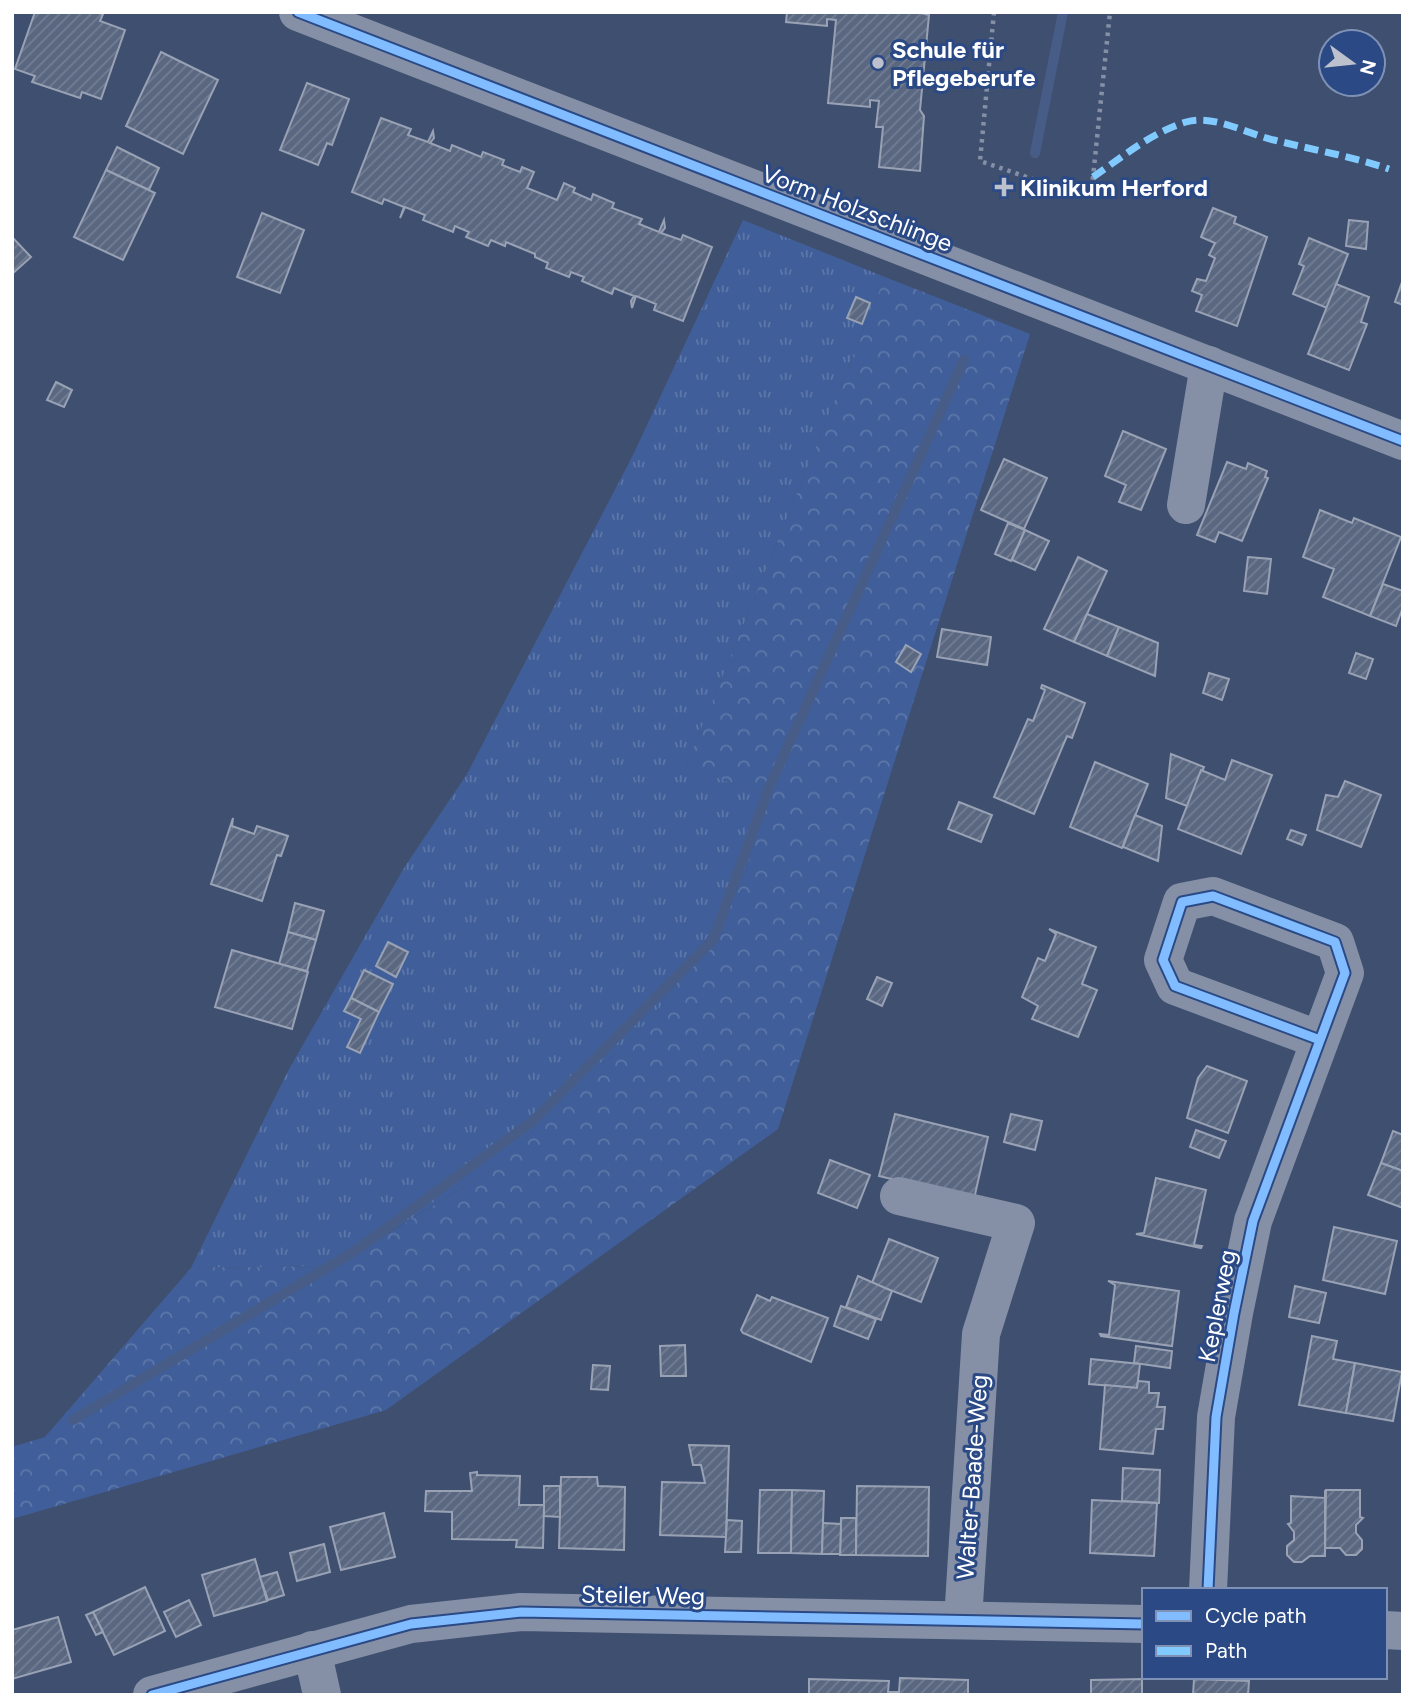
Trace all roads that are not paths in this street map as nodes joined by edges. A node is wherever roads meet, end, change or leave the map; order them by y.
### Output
1 (298, 12) edge
2 (1209, 365) junction
3 (1403, 440) edge
4 (1186, 505) dead end
5 (1320, 1040) junction
6 (899, 1196) dead end
7 (1208, 1588) edge
8 (963, 1619) junction
9 (1142, 1623) edge
10 (312, 1650) junction
11 (152, 1695) edge
12 (322, 1695) edge

1 - 2 street, Vorm Holzschlinge
2 - 3 street, Vorm Holzschlinge
2 - 4 street
5 - 5 street, Keplerweg
5 - 7 street, Keplerweg
6 - 8 street, Walter-Baade-Weg
8 - 9 street, Steiler Weg
8 - 10 street, Steiler Weg
10 - 11 street, Steiler Weg
10 - 12 street

